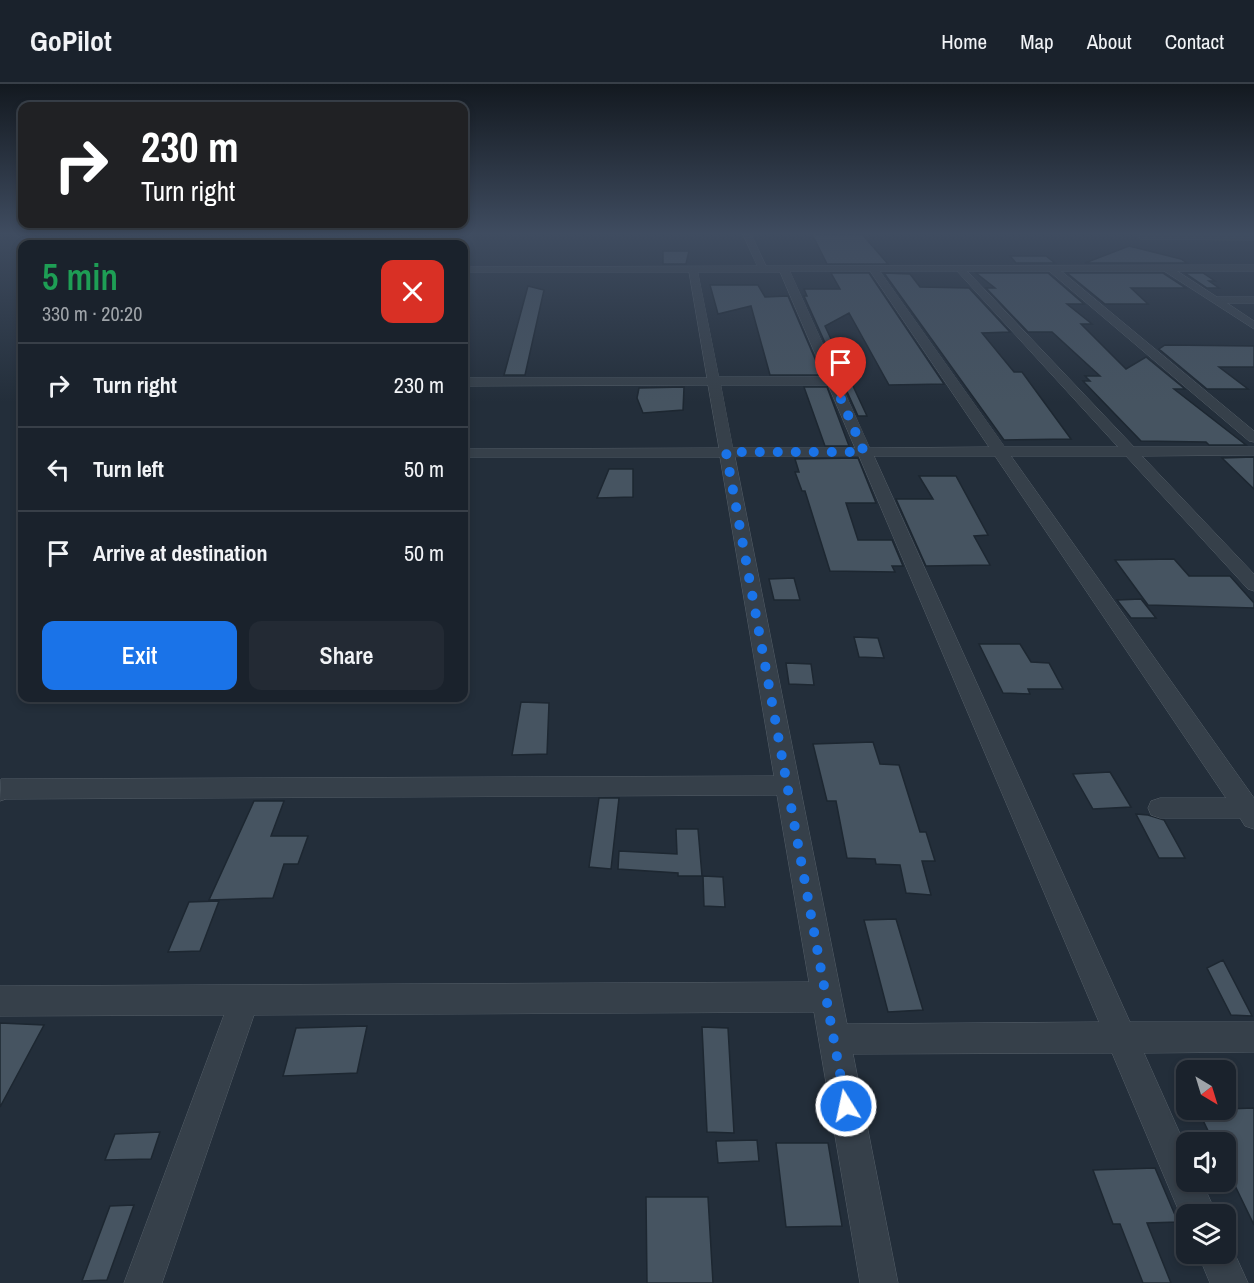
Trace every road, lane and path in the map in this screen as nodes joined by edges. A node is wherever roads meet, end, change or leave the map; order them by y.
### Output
1 (697, 290) edge
2 (784, 290) edge
3 (888, 290) edge
4 (979, 290) edge
5 (1077, 290) edge
6 (1199, 290) edge
7 (1214, 300) junction
8 (1254, 300) edge
9 (1254, 326) edge
10 (713, 381) junction
11 (833, 381) junction
12 (468, 382) edge
13 (1254, 438) edge
14 (999, 451) junction
15 (1129, 451) junction
16 (1254, 451) edge
17 (726, 452) junction
18 (864, 452) junction
19 (468, 453) edge
20 (1254, 585) edge
21 (787, 784) junction
22 (0, 791) edge
23 (1160, 808) dead end
24 (1251, 811) edge
25 (826, 997) junction
26 (243, 1000) junction
27 (0, 1001) edge
28 (1254, 1037) edge
29 (1121, 1038) junction
30 (834, 1039) junction
31 (1194, 1204) edge
32 (1220, 1264) edge
33 (143, 1283) edge
34 (879, 1283) edge
35 (1229, 1283) edge

1 - 10 street
2 - 11 street
3 - 14 street
4 - 15 street
5 - 13 street
6 - 7 street
7 - 8 street
7 - 9 street
10 - 11 street
10 - 12 street
10 - 17 street
11 - 18 street
14 - 15 street
14 - 18 street
14 - 24 street
15 - 16 street
15 - 20 street
17 - 18 street
17 - 19 street
17 - 21 street
18 - 29 street
21 - 22 street
21 - 25 street
23 - 24 street
25 - 26 street
25 - 30 street
26 - 27 street
26 - 33 street
28 - 29 street
29 - 30 street
29 - 31 street
30 - 34 street
32 - 35 street

